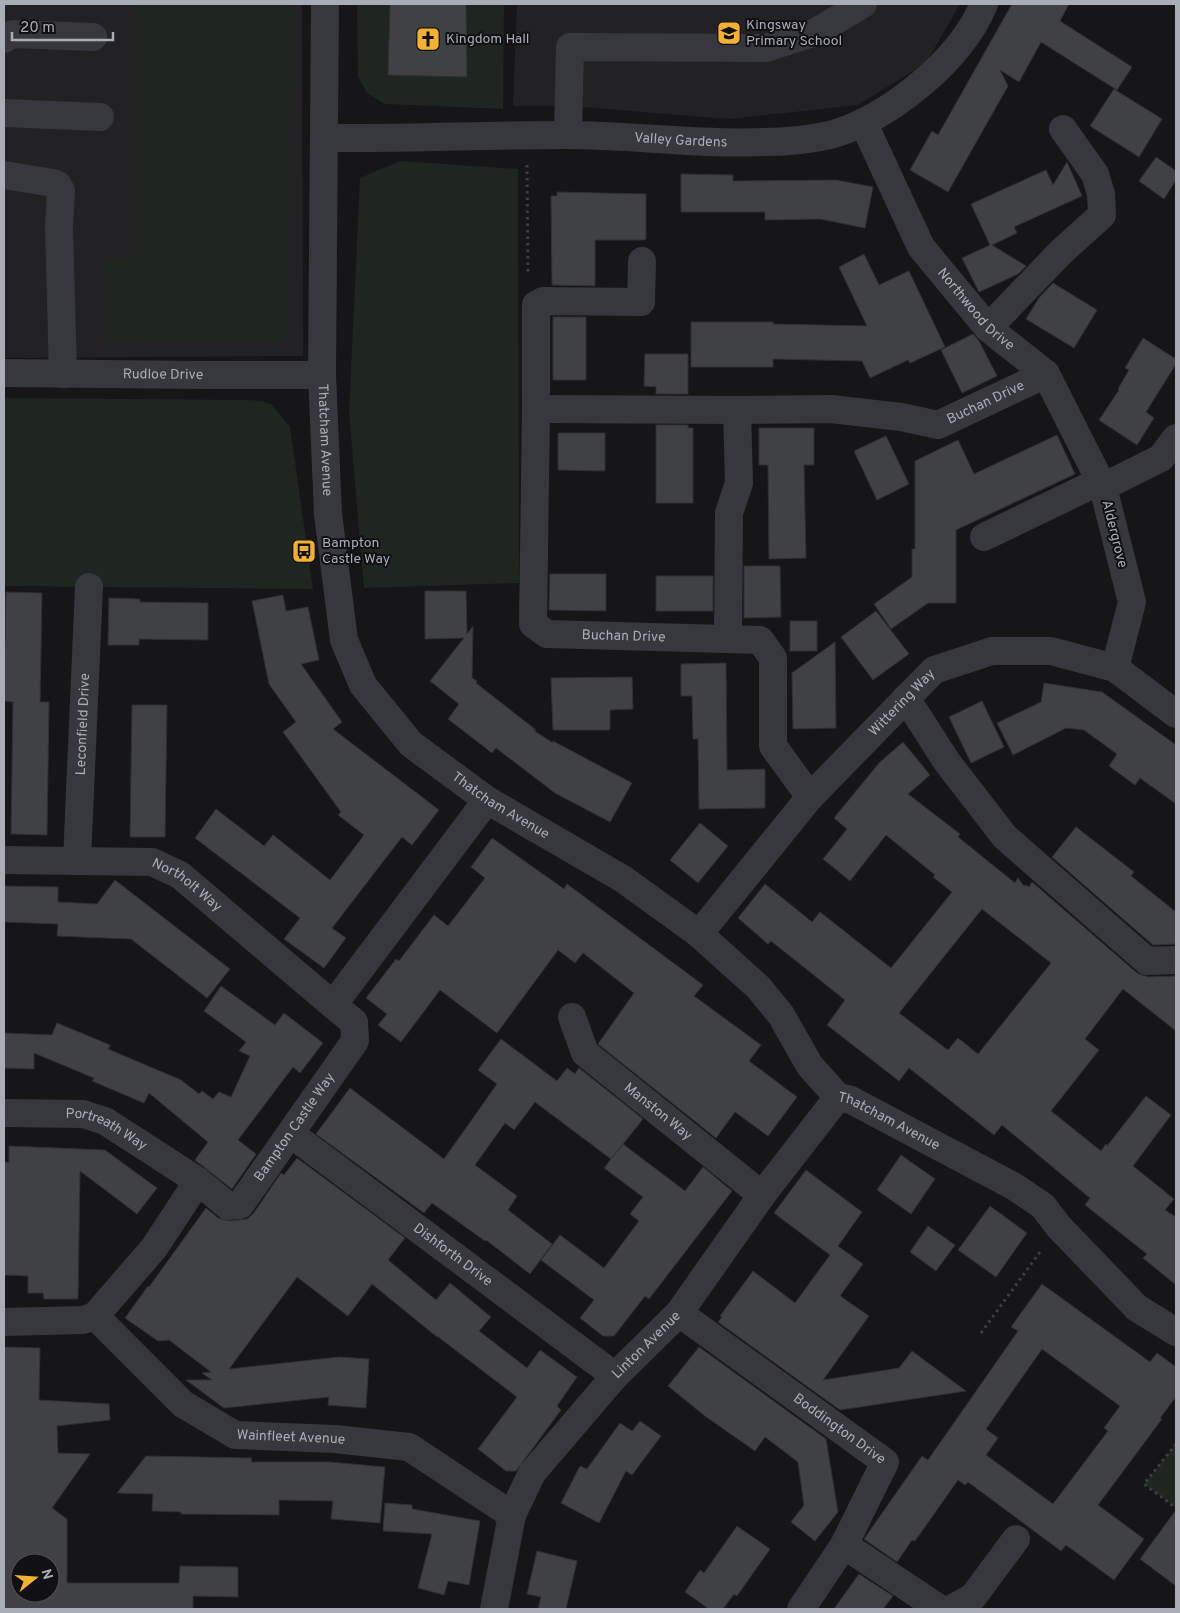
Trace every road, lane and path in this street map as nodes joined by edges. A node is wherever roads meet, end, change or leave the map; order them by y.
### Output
1 (325, 4) edge
2 (863, 4) edge
3 (984, 4) edge
4 (93, 37) dead end
5 (4, 39) edge
6 (4, 113) edge
7 (100, 117) dead end
8 (863, 122) junction
9 (1063, 130) dead end
10 (568, 135) junction
11 (527, 136) junction
12 (325, 138) junction
13 (4, 175) edge
14 (642, 262) dead end
15 (536, 305) junction
16 (988, 328) junction
17 (4, 373) edge
18 (63, 374) junction
19 (322, 374) junction
20 (1046, 374) junction
21 (536, 409) junction
22 (737, 410) junction
23 (1176, 438) edge
24 (1101, 484) junction
25 (984, 537) dead end
26 (89, 587) dead end
27 (728, 639) junction
28 (1115, 668) junction
29 (906, 698) junction
30 (1176, 714) edge
31 (810, 797) junction
32 (487, 800) junction
33 (4, 860) edge
34 (77, 860) junction
35 (699, 934) junction
36 (1176, 960) edge
37 (333, 1005) junction
38 (572, 1017) dead end
39 (838, 1097) junction
40 (4, 1113) edge
41 (291, 1134) junction
42 (198, 1181) junction
43 (762, 1196) junction
44 (1059, 1227) junction
45 (679, 1313) junction
46 (95, 1316) junction
47 (4, 1322) edge
48 (1176, 1332) edge
49 (981, 1333) dead end
50 (615, 1376) junction
51 (1176, 1444) edge
52 (1176, 1508) edge
53 (512, 1515) junction
54 (1016, 1539) dead end
55 (844, 1545) junction
56 (494, 1609) edge
57 (801, 1609) edge
58 (940, 1609) edge
59 (952, 1609) edge

1 - 12 street, Thatcham Avenue
2 - 10 street
3 - 8 street, Valley Gardens
4 - 5 street
6 - 7 street
8 - 10 street, Valley Gardens
8 - 16 street, Northwood Drive
9 - 16 street
10 - 11 street, Valley Gardens
11 - 12 street, Valley Gardens
11 - 15 path
12 - 19 street, Thatcham Avenue
13 - 18 street
14 - 15 street
15 - 21 street, Buchan Drive
16 - 20 street, Northwood Drive
17 - 18 street, Rudloe Drive
18 - 19 street, Rudloe Drive
19 - 32 street, Thatcham Avenue
20 - 22 street, Buchan Drive
20 - 24 street, Northwood Drive
21 - 22 street, Buchan Drive
21 - 27 street, Buchan Drive
22 - 27 street
23 - 24 street, Aldergrove
24 - 25 street
24 - 28 street, Aldergrove
26 - 34 street, Leconfield Drive
27 - 31 street, Buchan Drive
28 - 29 street, Wittering Way
28 - 30 street, Wittering Way
29 - 31 street, Wittering Way
29 - 36 street
31 - 35 street, Wittering Way
32 - 35 street, Thatcham Avenue
32 - 37 street
33 - 34 street, Northolt Way
34 - 37 street, Northolt Way
35 - 39 street, Thatcham Avenue
37 - 41 street, Bampton Castle Way
38 - 43 street, Manston Way
39 - 43 street, Linton Avenue
39 - 44 street, Thatcham Avenue
40 - 42 street, Portreath Way
41 - 42 street, Bampton Castle Way
41 - 50 street, Dishforth Drive
42 - 46 street
43 - 45 street, Linton Avenue
44 - 48 street, Thatcham Avenue
44 - 49 path
45 - 50 street, Linton Avenue
45 - 55 street, Boddington Drive
46 - 47 street
46 - 53 street, Wainfleet Avenue
50 - 53 street, Linton Avenue
51 - 52 path
53 - 56 street, Linton Avenue
54 - 59 street
55 - 57 street, Boddington Drive
55 - 58 street

